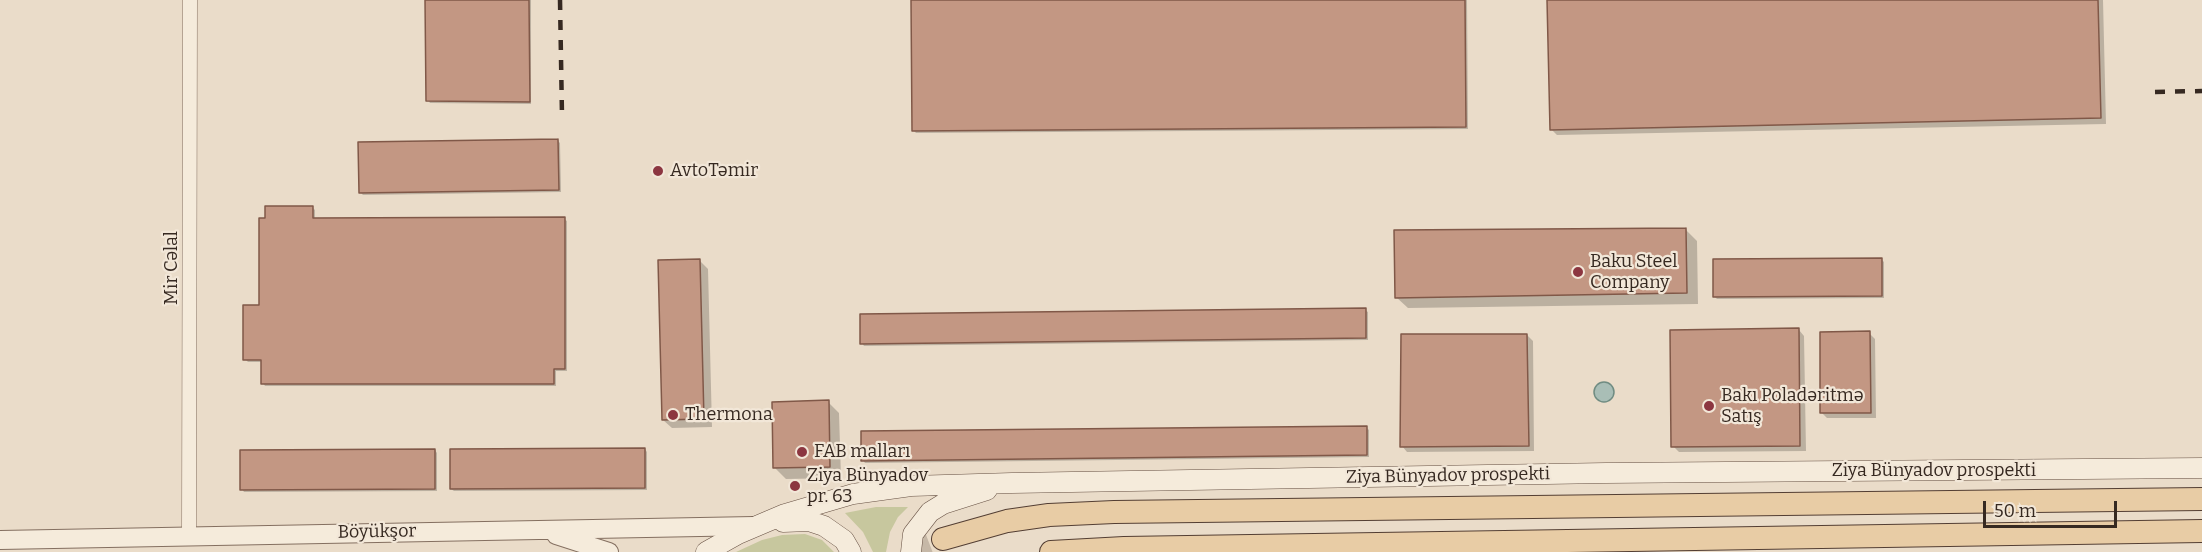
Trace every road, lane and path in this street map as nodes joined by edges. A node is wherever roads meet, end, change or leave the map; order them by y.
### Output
1 (190, 0) edge
2 (2202, 468) edge
3 (1012, 483) junction
4 (2202, 499) edge
5 (754, 526) junction
6 (525, 529) junction
7 (2202, 531) edge
8 (189, 536) junction
9 (943, 539) tunnel mouth
10 (0, 540) edge
11 (609, 552) edge
12 (706, 552) edge
13 (851, 552) edge
14 (910, 552) edge
15 (1052, 552) edge

1 - 8 street, Mir Cəlal
2 - 3 main road, Ziya Bünyadov prospekti
3 - 5 main road, Ziya Bünyadov prospekti
3 - 14 main road
4 - 9 main road, Ziya Bünyadov prospekti
5 - 6 street, Böyükşor
5 - 12 main road, Ziya Bünyadov prospekti
5 - 13 main road
6 - 8 street, Böyükşor
6 - 11 street
7 - 15 main road
8 - 10 street, Böyükşor

